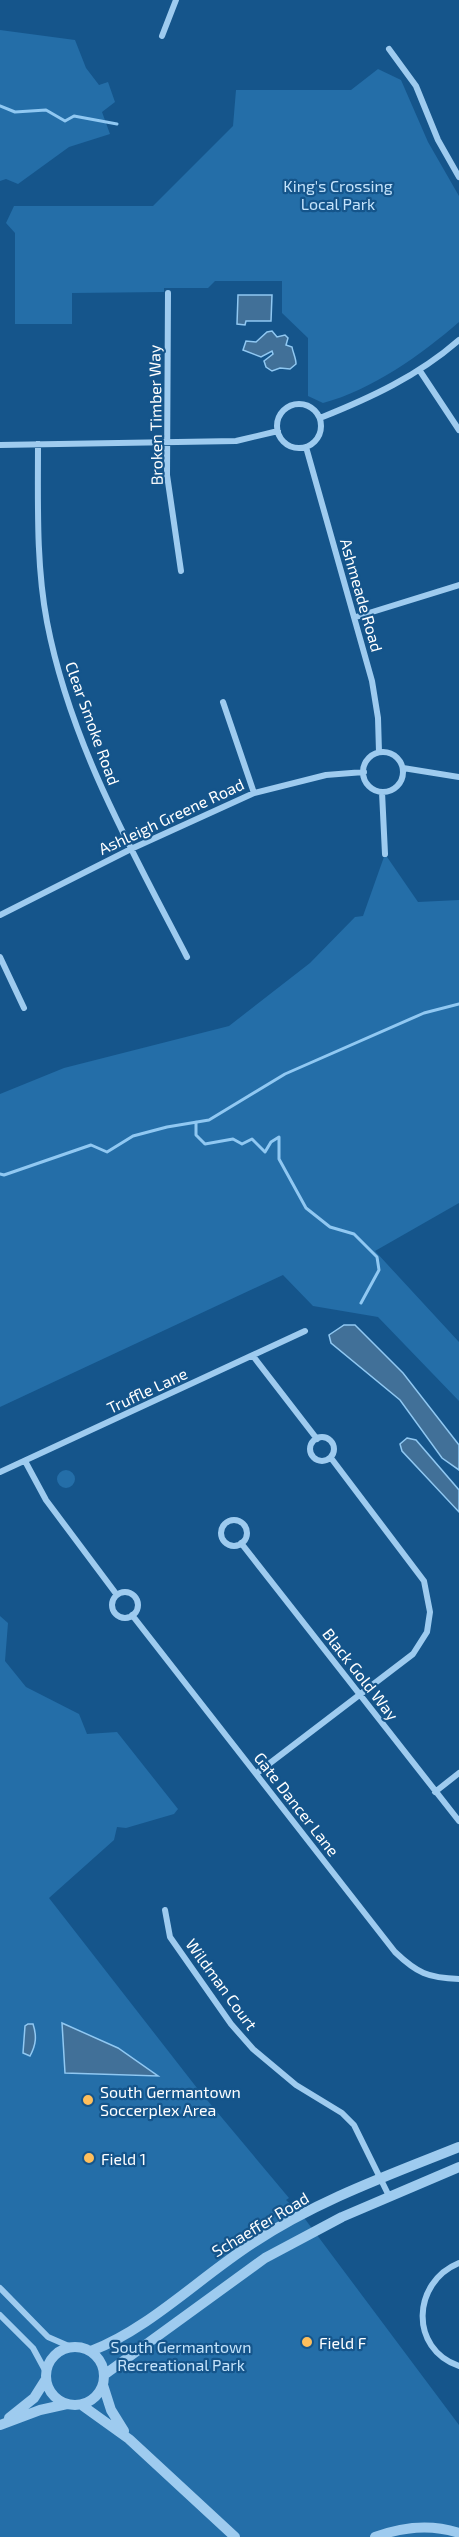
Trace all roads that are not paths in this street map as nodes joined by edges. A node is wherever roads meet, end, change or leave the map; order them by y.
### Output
1 (176, 0) edge
2 (162, 36) dead end
3 (389, 49) dead end
4 (459, 177) edge
5 (168, 293) dead end
6 (459, 340) edge
7 (420, 371) junction
8 (320, 418) junction
9 (459, 430) edge
10 (278, 431) junction
11 (168, 442) junction
12 (39, 444) junction
13 (0, 445) edge
14 (306, 447) junction
15 (182, 571) dead end
16 (459, 585) edge
17 (356, 617) junction
18 (223, 702) dead end
19 (379, 752) junction
20 (403, 768) junction
21 (364, 772) junction
22 (459, 777) edge
23 (382, 792) junction
24 (254, 793) junction
25 (131, 849) junction
26 (385, 854) dead end
27 (0, 915) edge
28 (0, 957) edge
29 (187, 957) dead end
30 (24, 1008) dead end
31 (305, 1331) dead end
32 (253, 1356) junction
33 (317, 1439) junction
34 (331, 1458) junction
35 (25, 1461) junction
36 (0, 1472) edge
37 (241, 1544) junction
38 (117, 1595) junction
39 (132, 1615) junction
40 (361, 1694) junction
41 (257, 1773) junction
42 (459, 1773) edge
43 (435, 1792) junction
44 (459, 1821) edge
45 (165, 1910) dead end
46 (459, 1979) edge
47 (459, 2147) edge
48 (459, 2167) edge
49 (381, 2179) junction
50 (389, 2196) junction
51 (459, 2263) edge
52 (0, 2288) edge
53 (0, 2314) edge
54 (71, 2347) junction
55 (91, 2351) junction
56 (459, 2366) edge
57 (46, 2376) junction
58 (104, 2380) junction
59 (67, 2404) junction
60 (83, 2406) junction
61 (0, 2425) edge
62 (129, 2439) junction
63 (459, 2533) edge
64 (235, 2537) edge
65 (375, 2537) edge

1 - 2 street
3 - 4 street
5 - 11 street, Broken Timber Way
6 - 7 street
7 - 8 street
7 - 9 street
8 - 10 street
8 - 14 street
10 - 11 street
10 - 14 street
11 - 12 street
11 - 15 street, Broken Timber Way
12 - 13 street
12 - 25 street, Clear Smoke Road
14 - 17 street, Ashmeade Road
16 - 17 street
17 - 19 street, Ashmeade Road
18 - 24 street
19 - 20 street
19 - 21 street
20 - 22 street
20 - 23 street
21 - 23 street
21 - 24 street, Ashleigh Greene Road
23 - 26 street
24 - 25 street, Ashleigh Greene Road
25 - 27 street, Ashleigh Greene Road
25 - 29 street, Clear Smoke Road
28 - 30 street
31 - 32 street, Truffle Lane
32 - 33 street
32 - 35 street, Truffle Lane
33 - 34 street
33 - 34 street
34 - 40 street
35 - 36 street, Truffle Lane
35 - 38 street, Gate Dancer Lane
37 - 37 street, Black Gold Way
37 - 40 street, Black Gold Way
38 - 39 street, Gate Dancer Lane
38 - 39 street, Gate Dancer Lane
39 - 41 street, Gate Dancer Lane
40 - 41 street
40 - 43 street, Black Gold Way
41 - 46 street, Gate Dancer Lane
42 - 43 street
43 - 44 street, Black Gold Way
45 - 49 street, Wildman Court
47 - 49 street, Schaeffer Road
48 - 50 street, Schaeffer Road
49 - 50 street, Wildman Court
49 - 55 street, Schaeffer Road
50 - 58 street, Schaeffer Road
51 - 56 street
52 - 54 street
53 - 57 street
54 - 55 street
54 - 57 street
55 - 58 street
57 - 59 street
57 - 61 street
58 - 60 street
58 - 62 street
59 - 60 street
59 - 61 street
60 - 62 street
62 - 64 street
63 - 65 street

